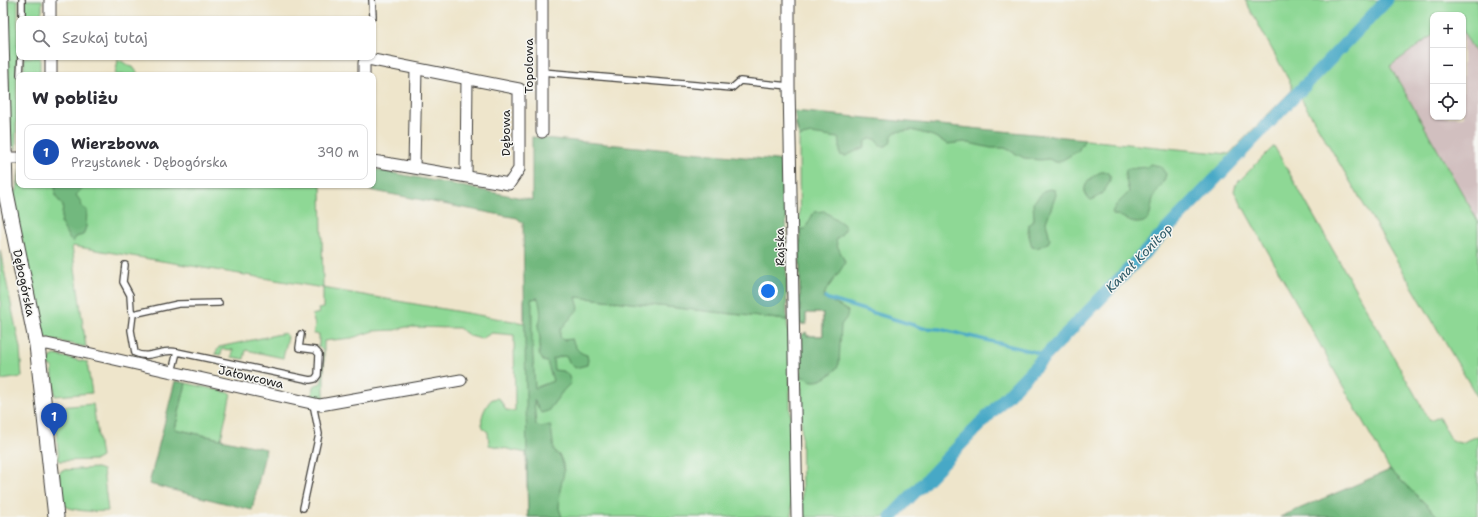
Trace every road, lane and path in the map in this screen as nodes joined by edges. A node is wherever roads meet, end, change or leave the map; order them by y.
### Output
1 (0, 0) edge
2 (22, 0) edge
3 (50, 0) edge
4 (372, 0) edge
5 (542, 0) edge
6 (789, 0) edge
7 (22, 16) edge
8 (50, 16) edge
9 (373, 16) dead end
10 (21, 60) edge
11 (50, 60) edge
12 (367, 60) edge
13 (373, 60) edge
14 (416, 69) junction
15 (20, 72) edge
16 (51, 72) edge
17 (364, 72) edge
18 (542, 72) junction
19 (467, 78) junction
20 (789, 86) junction
21 (542, 132) dead end
22 (2, 158) edge
23 (16, 158) edge
24 (376, 161) edge
25 (414, 167) junction
26 (466, 176) junction
27 (126, 265) dead end
28 (219, 303) dead end
29 (133, 314) junction
30 (301, 334) dead end
31 (37, 345) junction
32 (177, 352) junction
33 (172, 372) junction
34 (461, 380) dead end
35 (313, 404) junction
36 (303, 508) dead end
37 (56, 517) edge
38 (797, 517) edge

1 - 22 street, Dębogórska
2 - 7 lane
3 - 8 street
4 - 9 lane
5 - 18 street, Topolowa
6 - 20 street, Rajska
10 - 15 lane
11 - 16 street
12 - 17 street, Dębowa
13 - 14 street, Dębowa
14 - 19 street, Dębowa
14 - 25 street
18 - 20 lane
18 - 21 street, Topolowa
19 - 26 street
19 - 26 street, Dębowa
20 - 38 street, Rajska
22 - 23 street
22 - 31 street, Dębogórska
24 - 25 street, Dębowa
25 - 26 street, Dębowa
27 - 29 lane
28 - 29 lane
29 - 32 lane
30 - 32 lane
31 - 33 street, Jałowcowa
31 - 37 street, Dębogórska
32 - 33 lane
33 - 35 street, Jałowcowa
34 - 35 street, Jałowcowa
35 - 36 lane

